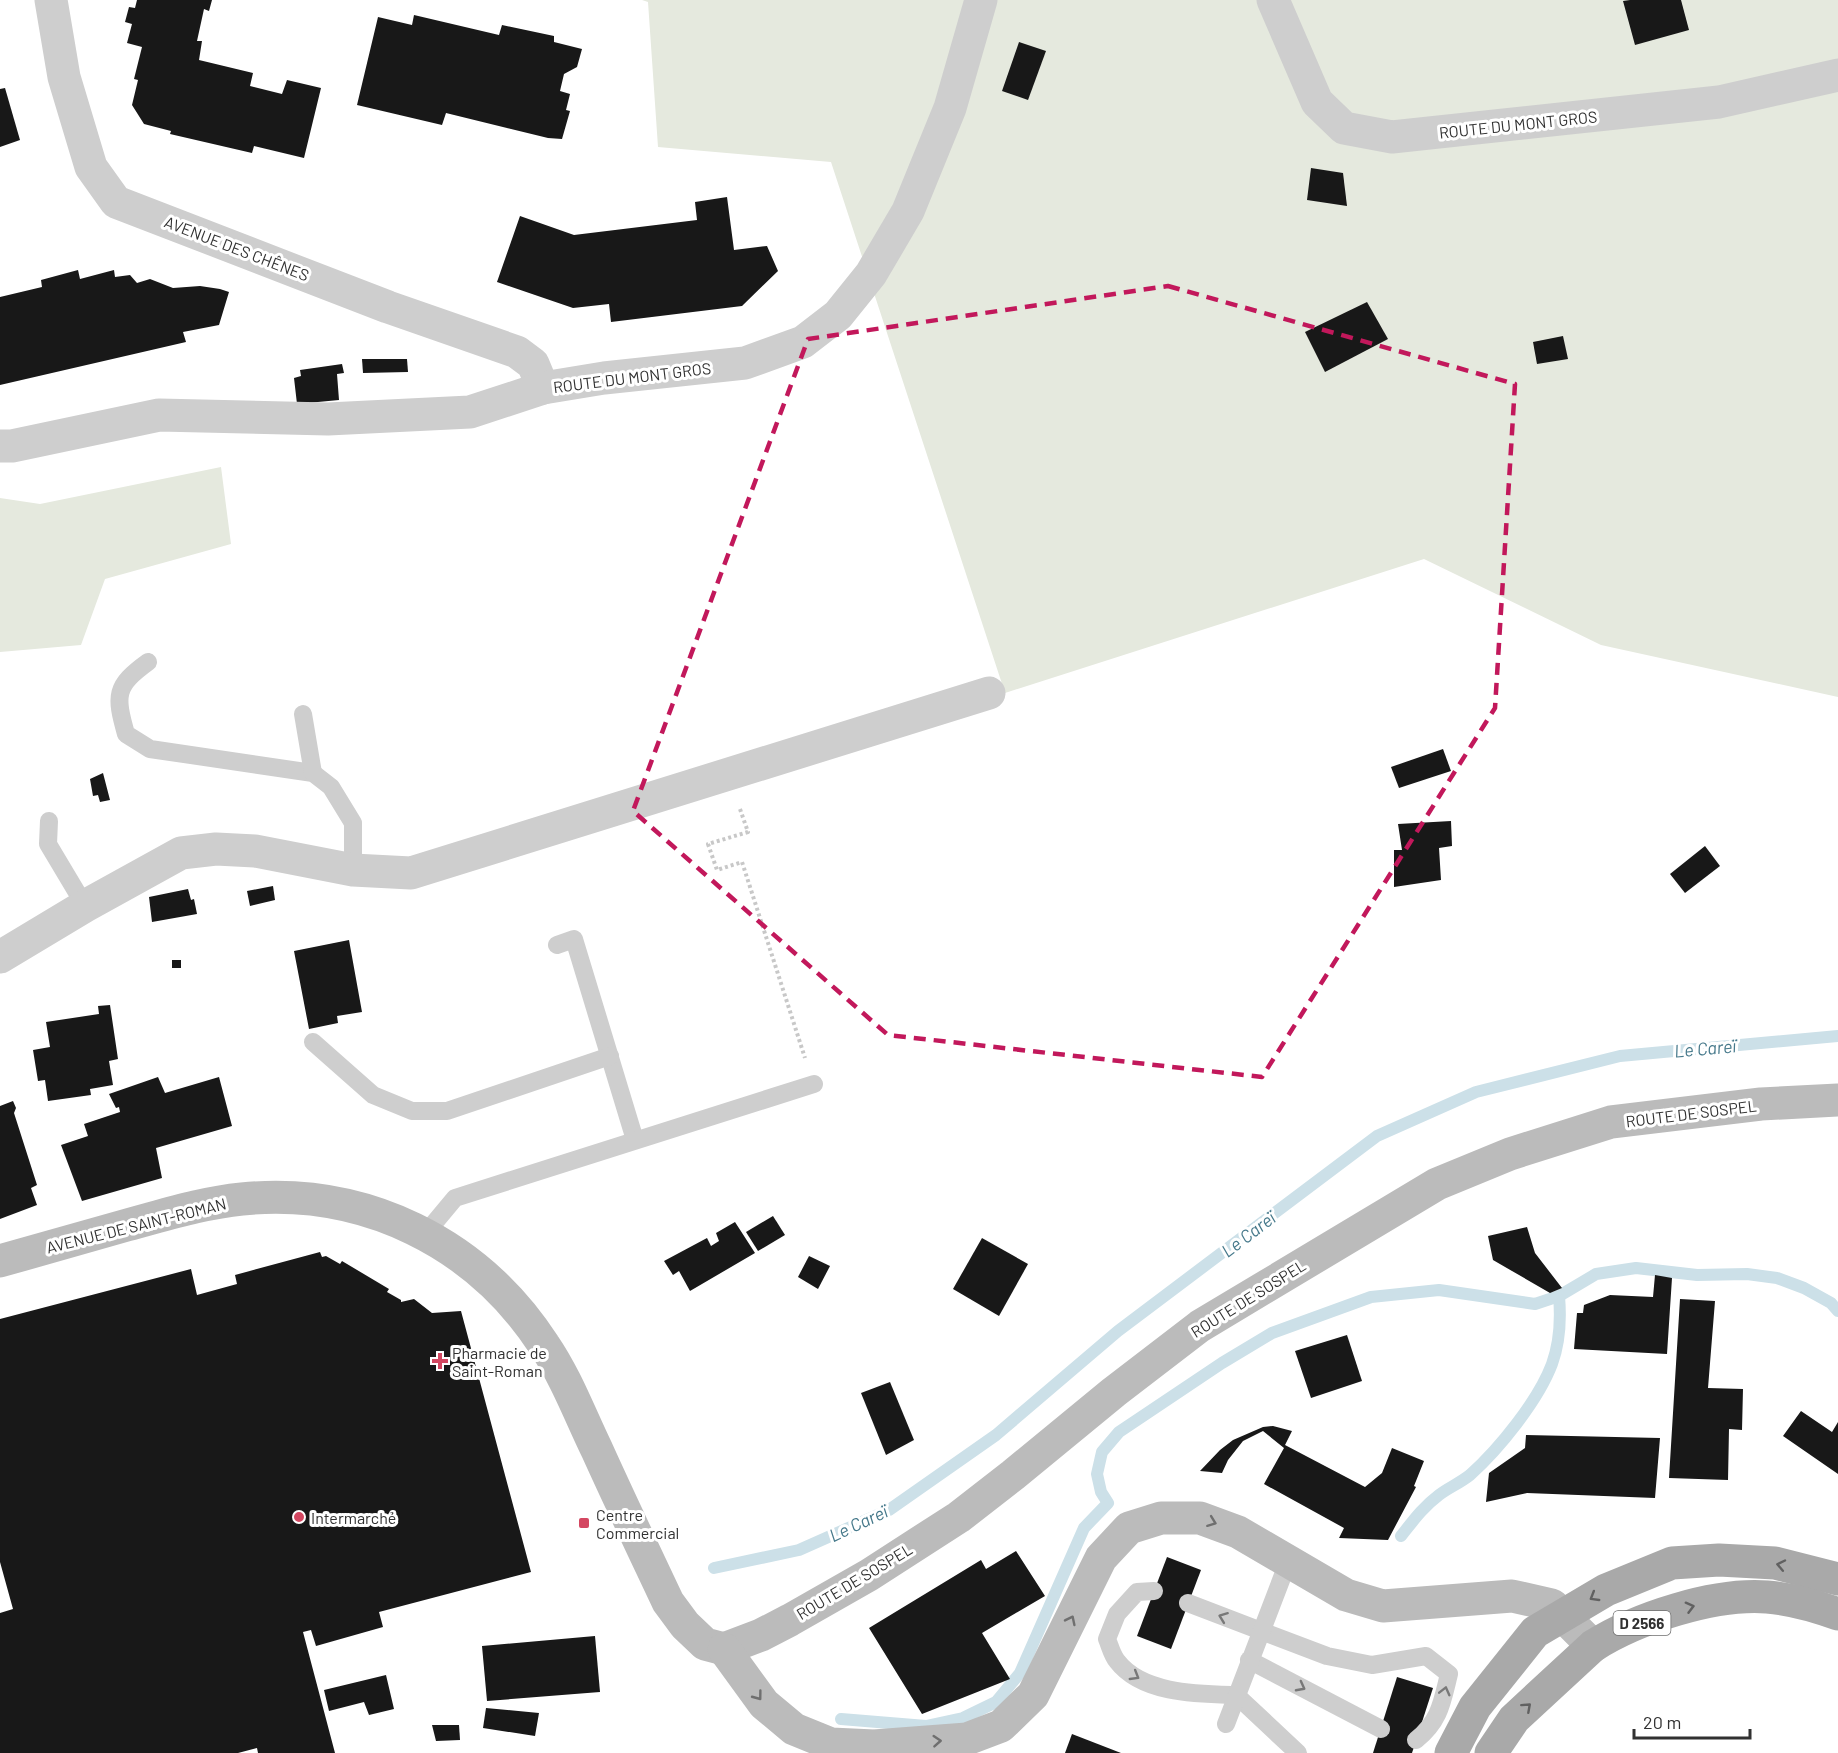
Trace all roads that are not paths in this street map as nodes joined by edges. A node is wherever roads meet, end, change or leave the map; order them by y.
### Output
1 (51, 0) edge
2 (981, 0) edge
3 (1273, 0) edge
4 (1838, 75) edge
5 (543, 388) junction
6 (0, 446) edge
7 (148, 662) dead end
8 (989, 693) dead end
9 (303, 714) dead end
10 (313, 773) junction
11 (49, 821) dead end
12 (353, 870) junction
13 (85, 906) junction
14 (557, 945) dead end
15 (0, 957) edge
16 (313, 1042) dead end
17 (610, 1056) junction
18 (814, 1084) road end
19 (1838, 1100) edge
20 (635, 1140) junction
21 (425, 1234) junction
22 (0, 1261) edge
23 (1288, 1562) junction
24 (1838, 1580) edge
25 (1154, 1591) dead end
26 (1188, 1603) dead end
27 (1838, 1614) edge
28 (1563, 1616) junction
29 (1260, 1632) junction
30 (1593, 1646) junction
31 (724, 1649) junction
32 (1250, 1660) junction
33 (1236, 1695) junction
34 (1226, 1724) dead end
35 (1381, 1729) dead end
36 (1416, 1740) dead end
37 (1298, 1753) edge
38 (1451, 1753) edge
39 (1491, 1753) edge

1 - 5 street, AVENUE DES CHÊNES
2 - 5 street, ROUTE DU MONT GROS
3 - 4 street, ROUTE DU MONT GROS
5 - 6 street, ROUTE DU MONT GROS
7 - 10 lane
8 - 12 street
9 - 10 lane
10 - 12 lane
11 - 13 lane
12 - 13 street
13 - 15 street
14 - 17 lane
16 - 17 lane
17 - 20 lane
18 - 20 lane
19 - 31 street, ROUTE DE SOSPEL
20 - 21 lane
21 - 22 street, AVENUE DE SAINT-ROMAN
21 - 31 street, AVENUE DE SAINT-ROMAN
23 - 28 street
23 - 29 lane
31 -> 23 street
24 -> 28 main road, D 2566
25 -> 33 lane
29 -> 26 lane
30 -> 27 main road, D 2566
28 - 30 street
28 - 38 main road, D 2566
29 - 32 lane
36 -> 29 lane
39 -> 30 main road, D 2566
32 - 33 lane
32 -> 35 lane
33 - 34 lane
33 - 37 lane

